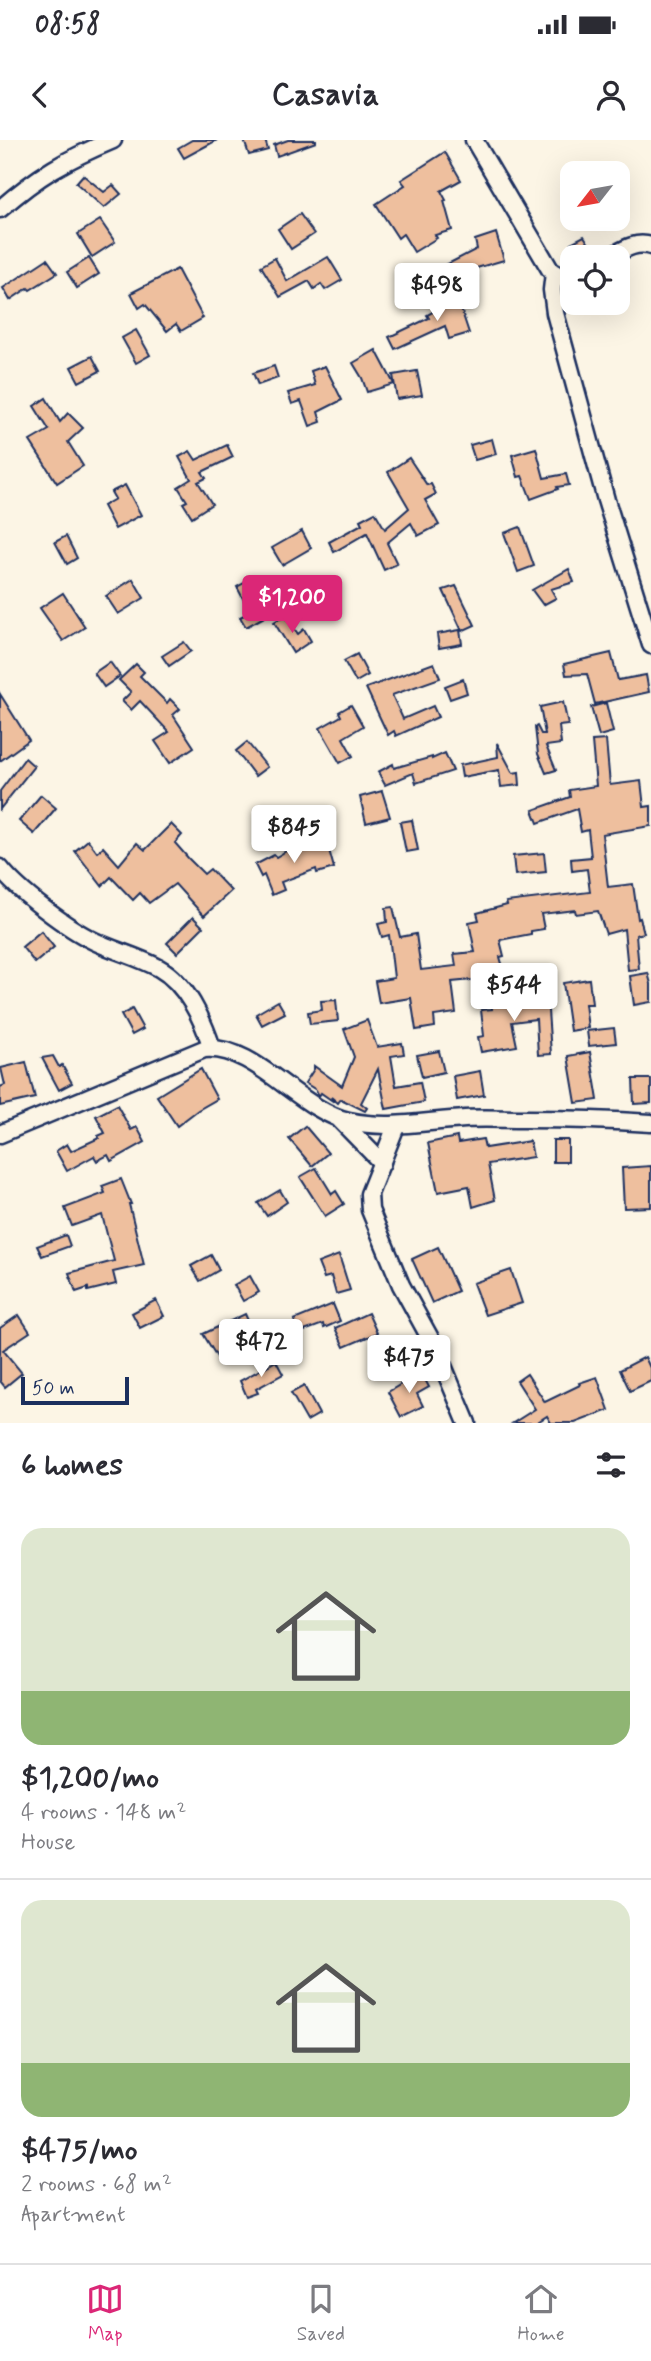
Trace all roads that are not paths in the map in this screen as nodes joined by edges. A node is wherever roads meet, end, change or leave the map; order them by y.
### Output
1 (113, 140) edge
2 (474, 140) edge
3 (0, 209) edge
4 (651, 246) edge
5 (630, 247) edge
6 (554, 273) junction
7 (560, 276) edge
8 (651, 645) edge
9 (0, 868) edge
10 (212, 1048) junction
11 (338, 1119) junction
12 (651, 1123) edge
13 (396, 1126) junction
14 (0, 1135) edge
15 (382, 1163) junction
16 (467, 1423) edge

1 - 3 street
2 - 6 street
4 - 5 street
6 - 7 street
6 - 8 street
9 - 10 street
10 - 11 street
10 - 14 street
11 - 13 street
11 - 15 street
12 - 13 street
13 - 15 street
15 - 16 street

